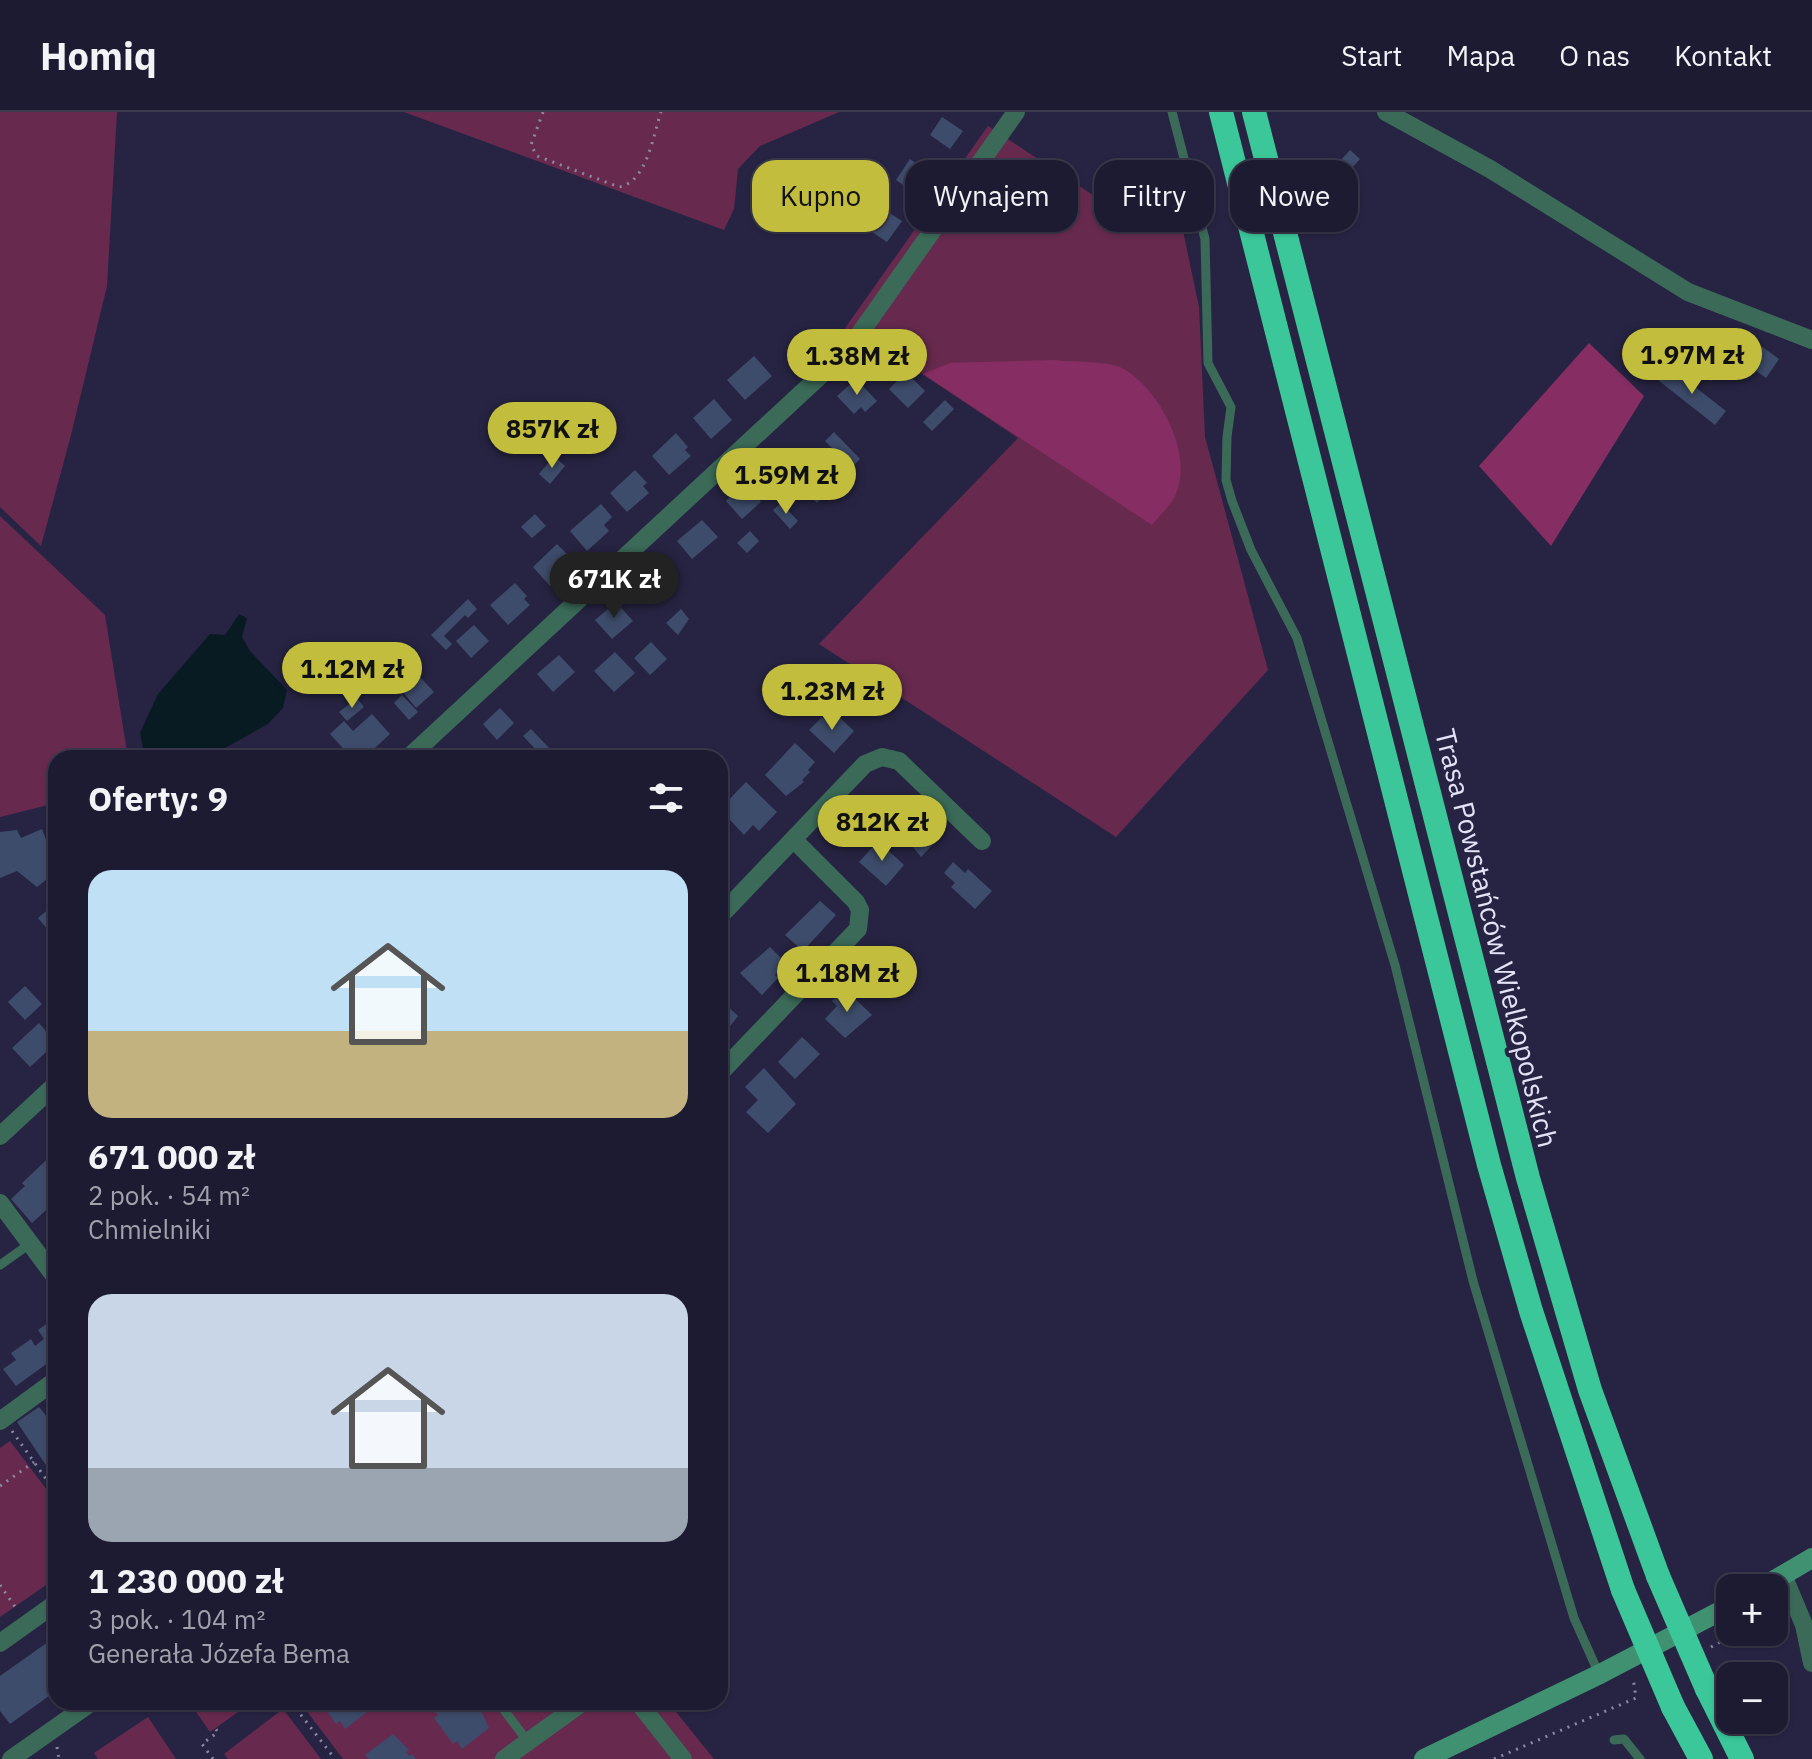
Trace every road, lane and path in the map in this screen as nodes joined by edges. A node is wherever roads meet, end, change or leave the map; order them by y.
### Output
1 (543, 112) edge
2 (661, 112) edge
3 (1016, 112) edge
4 (1172, 112) edge
5 (1221, 112) edge
6 (1254, 112) edge
7 (1399, 115) edge
8 (1812, 340) edge
9 (417, 750) edge
10 (794, 840) junction
11 (982, 841) dead end
12 (728, 908) edge
13 (728, 1065) edge
14 (48, 1091) edge
15 (0, 1136) edge
16 (0, 1203) edge
17 (31, 1243) junction
18 (0, 1265) edge
19 (48, 1267) edge
20 (48, 1386) edge
21 (1, 1420) edge
22 (34, 1462) junction
23 (48, 1482) edge
24 (0, 1486) edge
25 (1812, 1558) edge
26 (1785, 1574) edge
27 (0, 1585) edge
28 (1788, 1587) edge
29 (48, 1606) edge
30 (1716, 1613) edge
31 (22, 1616) junction
32 (0, 1643) edge
33 (1716, 1643) edge
34 (1702, 1650) dead end
35 (1812, 1663) edge
36 (1600, 1674) junction
37 (1633, 1677) dead end
38 (83, 1710) edge
39 (297, 1710) edge
40 (504, 1710) edge
41 (572, 1710) edge
42 (644, 1710) edge
43 (215, 1728) dead end
44 (1614, 1740) dead end
45 (528, 1742) junction
46 (40, 1750) edge
47 (11, 1759) edge
48 (213, 1759) edge
49 (335, 1759) edge
50 (504, 1759) edge
51 (683, 1759) edge
52 (1424, 1759) edge
53 (1494, 1759) edge
54 (1640, 1759) edge
55 (1701, 1759) edge
56 (1742, 1759) edge

1 - 2 path
3 - 9 street
4 - 36 lane
5 - 55 highway, bridge
6 - 56 highway, Trasa Powstańców Wielkopolskich, bridge
7 - 8 street
10 - 11 street
10 - 12 street
10 - 13 street
14 - 15 street
16 - 17 street
17 - 18 lane
17 - 19 street
20 - 21 street
21 - 22 path
22 - 23 path
22 - 24 path
25 - 26 main road
27 - 31 path
28 - 35 street
29 - 31 street
30 - 36 main road
31 - 32 street
33 - 34 path
36 - 52 main road
37 - 53 path
38 - 46 street
39 - 49 path
40 - 45 lane
41 - 45 street
42 - 51 street
43 - 48 path
44 - 54 lane
45 - 50 street
46 - 47 street

